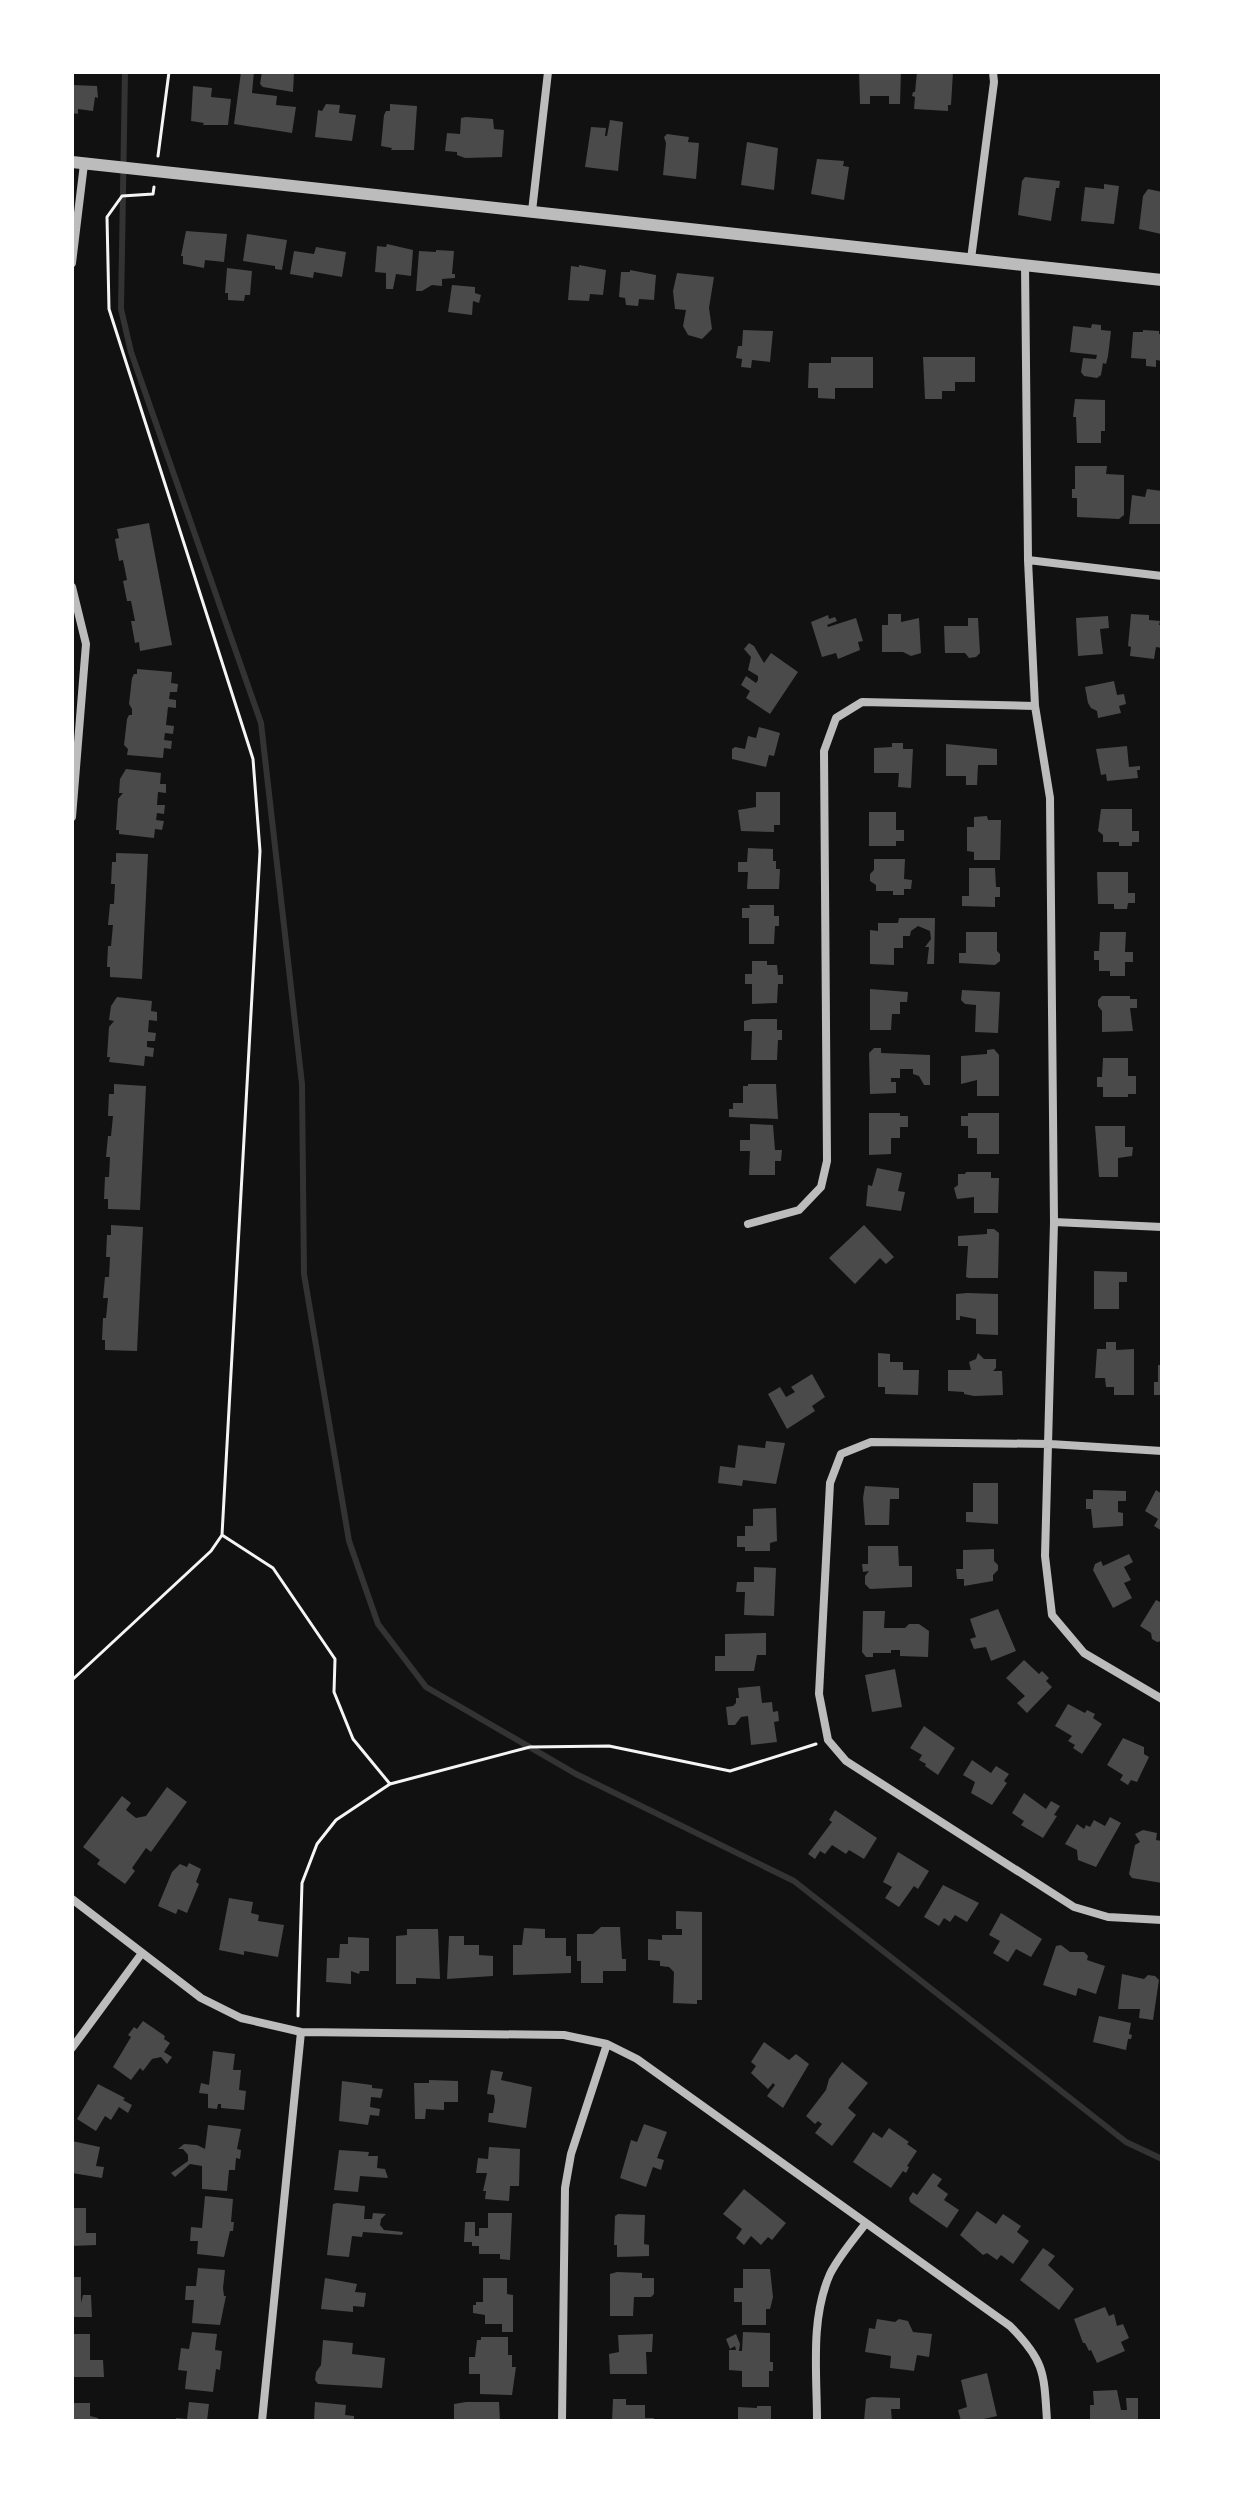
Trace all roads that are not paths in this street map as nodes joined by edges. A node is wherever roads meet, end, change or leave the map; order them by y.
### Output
1 (548, 72) edge
2 (993, 72) edge
3 (78, 163) edge
4 (532, 211) junction
5 (971, 259) junction
6 (72, 263) edge
7 (1025, 265) junction
8 (1162, 280) edge
9 (1028, 560) junction
10 (1162, 576) edge
11 (72, 587) edge
12 (1035, 706) junction
13 (72, 817) edge
14 (1054, 1222) junction
15 (748, 1224) dead end
16 (1162, 1227) edge
17 (1050, 1444) junction
18 (1162, 1451) edge
19 (1162, 1699) edge
20 (72, 1899) edge
21 (1162, 1920) edge
22 (142, 1953) junction
23 (301, 2032) junction
24 (607, 2044) junction
25 (72, 2048) edge
26 (866, 2223) junction
27 (262, 2421) edge
28 (562, 2421) edge
29 (817, 2421) edge
30 (1047, 2421) edge

1 - 4 street
2 - 5 street
3 - 4 street
3 - 6 street
4 - 5 street
5 - 7 street
7 - 8 street
7 - 9 street
9 - 10 street
9 - 12 street
11 - 13 street
12 - 14 street
12 - 15 street
14 - 16 street
14 - 17 street
17 - 18 street
17 - 19 street
17 - 21 street
20 - 22 street
22 - 23 street
22 - 25 street
23 - 24 street
23 - 27 street
24 - 26 street
24 - 28 street
26 - 29 street
26 - 30 street

